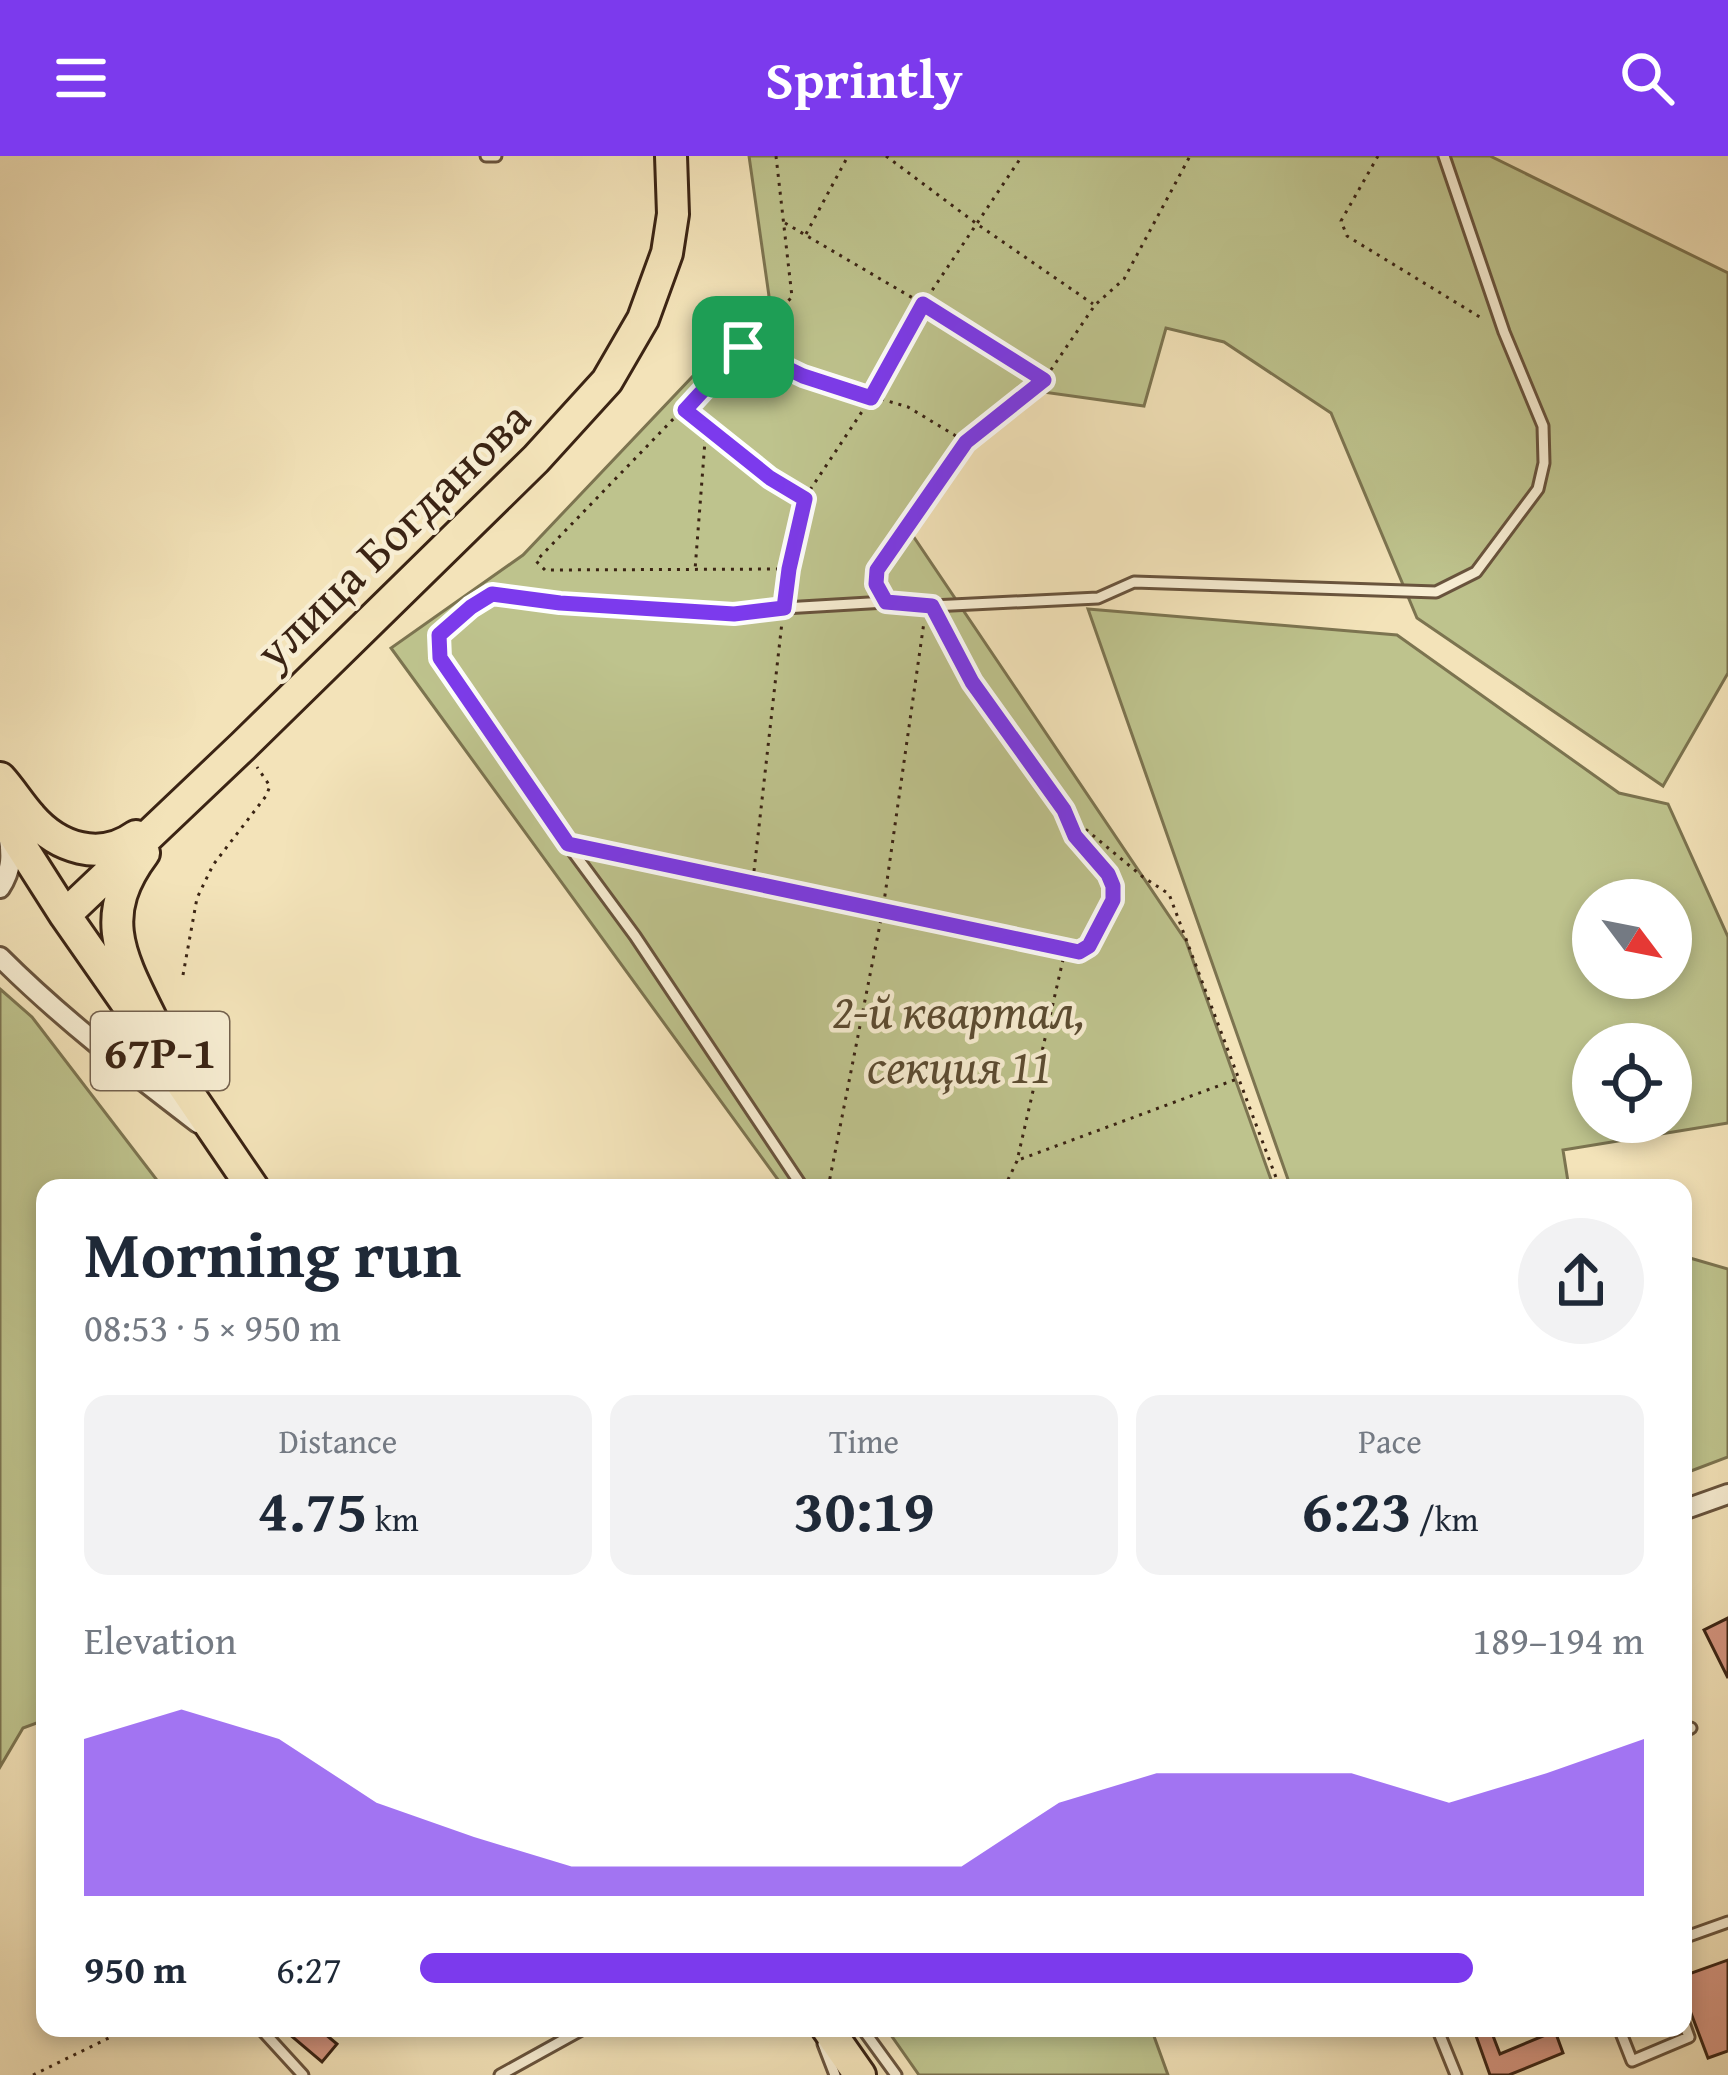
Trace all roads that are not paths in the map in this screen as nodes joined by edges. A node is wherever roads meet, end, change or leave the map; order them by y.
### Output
1 (486, 156) edge
2 (496, 156) edge
3 (671, 156) edge
4 (1444, 156) edge
5 (0, 778) edge
6 (184, 800) junction
7 (3, 818) edge
8 (0, 888) edge
9 (65, 915) junction
10 (0, 957) edge
11 (186, 1089) junction
12 (223, 1142) junction
13 (247, 1179) edge
14 (797, 1179) edge
15 (1728, 1493) edge
16 (1692, 1507) edge
17 (1728, 1922) edge
18 (1692, 1935) edge
19 (268, 2037) edge
20 (569, 2037) edge
21 (820, 2037) edge
22 (833, 2037) edge
23 (869, 2037) edge
24 (1441, 2037) edge
25 (1622, 2037) edge
26 (1689, 2037) edge
27 (302, 2075) edge
28 (500, 2075) edge
29 (835, 2075) edge
30 (860, 2075) edge
31 (896, 2075) edge
32 (1456, 2075) edge

1 - 2 lane
3 - 6 main road, улица Богданова
4 - 14 lane
5 - 6 main road
6 - 9 main road, улица Богданова
6 - 11 main road
7 - 8 street
7 - 9 main road, 67Р-1
9 - 11 main road, 67Р-1
10 - 12 street
11 - 12 main road, 67Р-1
12 - 13 main road, 67Р-1
15 - 16 street
17 - 18 lane
19 - 27 lane
20 - 28 lane
21 - 29 lane
22 - 30 main road
23 - 31 lane
24 - 32 lane
25 - 26 lane

